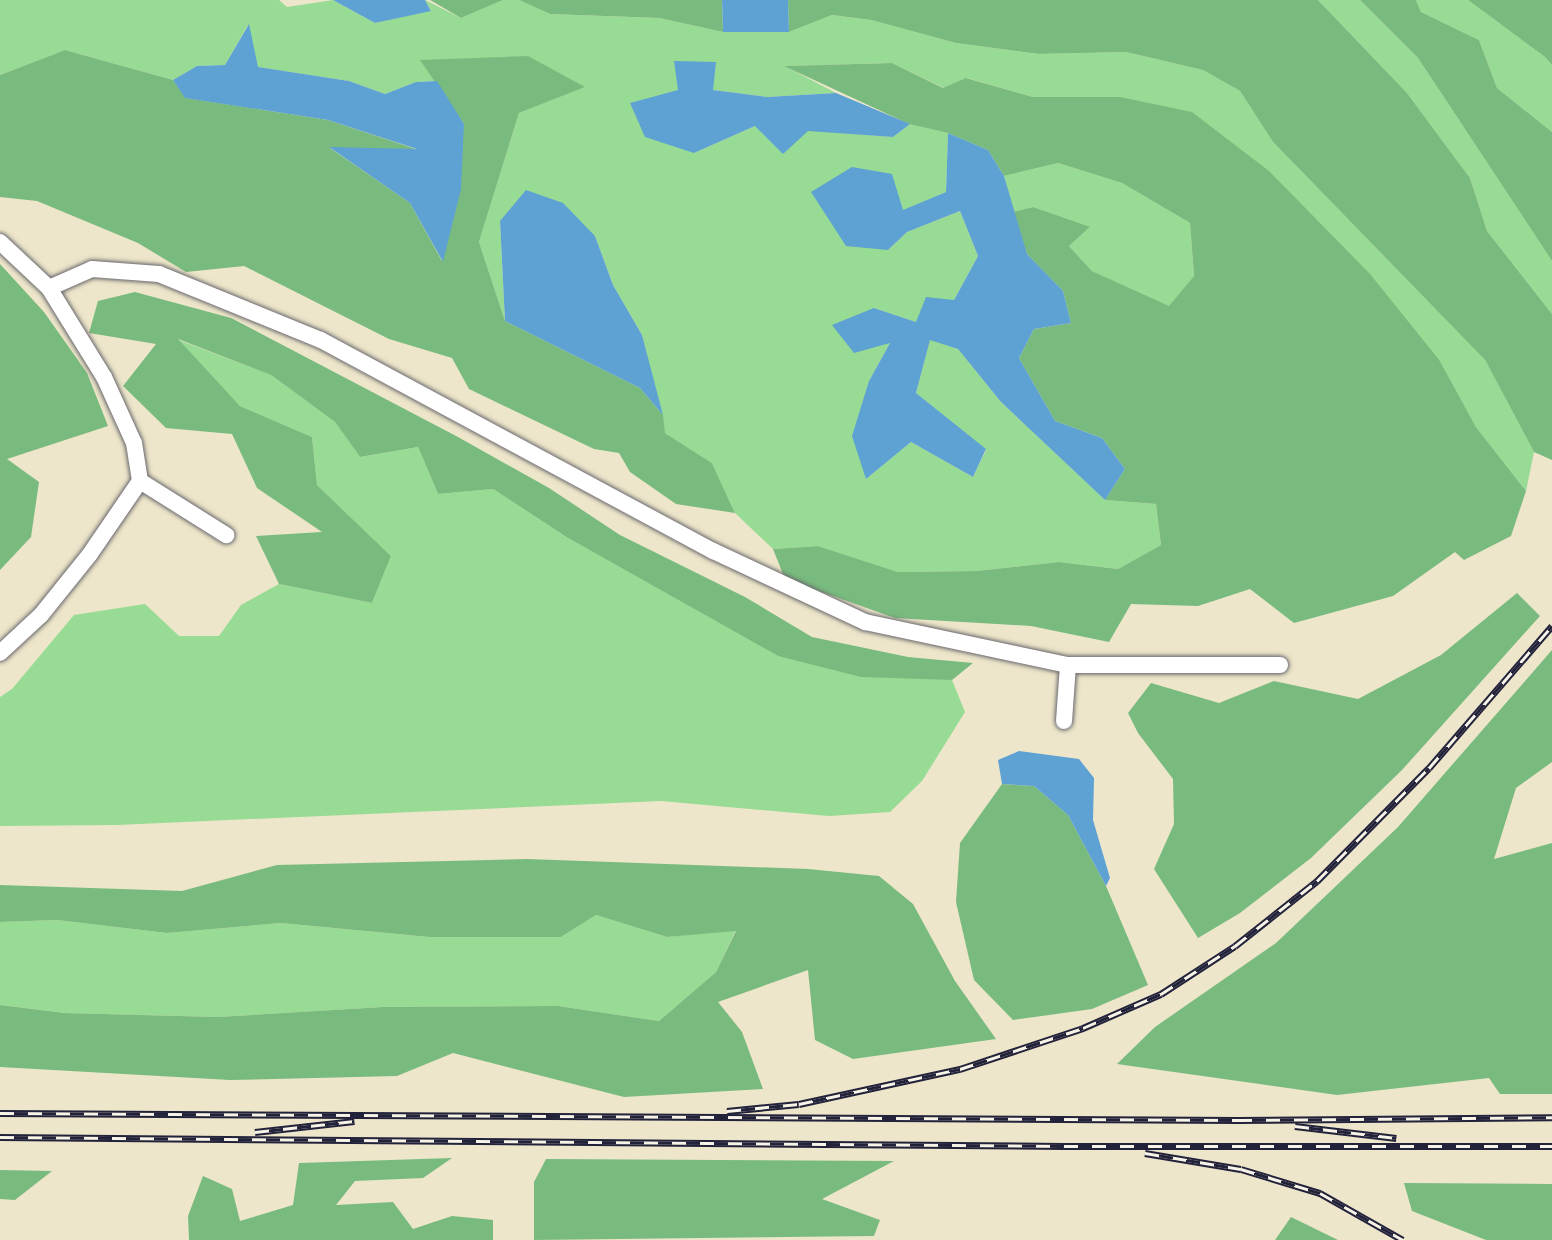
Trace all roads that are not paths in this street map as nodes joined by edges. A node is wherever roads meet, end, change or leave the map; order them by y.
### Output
1 (0, 242) edge
2 (49, 288) junction
3 (140, 481) junction
4 (226, 535) dead end
5 (0, 653) edge
6 (1068, 665) junction
7 (1280, 665) dead end
8 (1064, 721) dead end

1 - 2 lane
2 - 3 lane
2 - 6 lane
3 - 4 lane
3 - 5 lane
6 - 7 lane
6 - 8 lane

